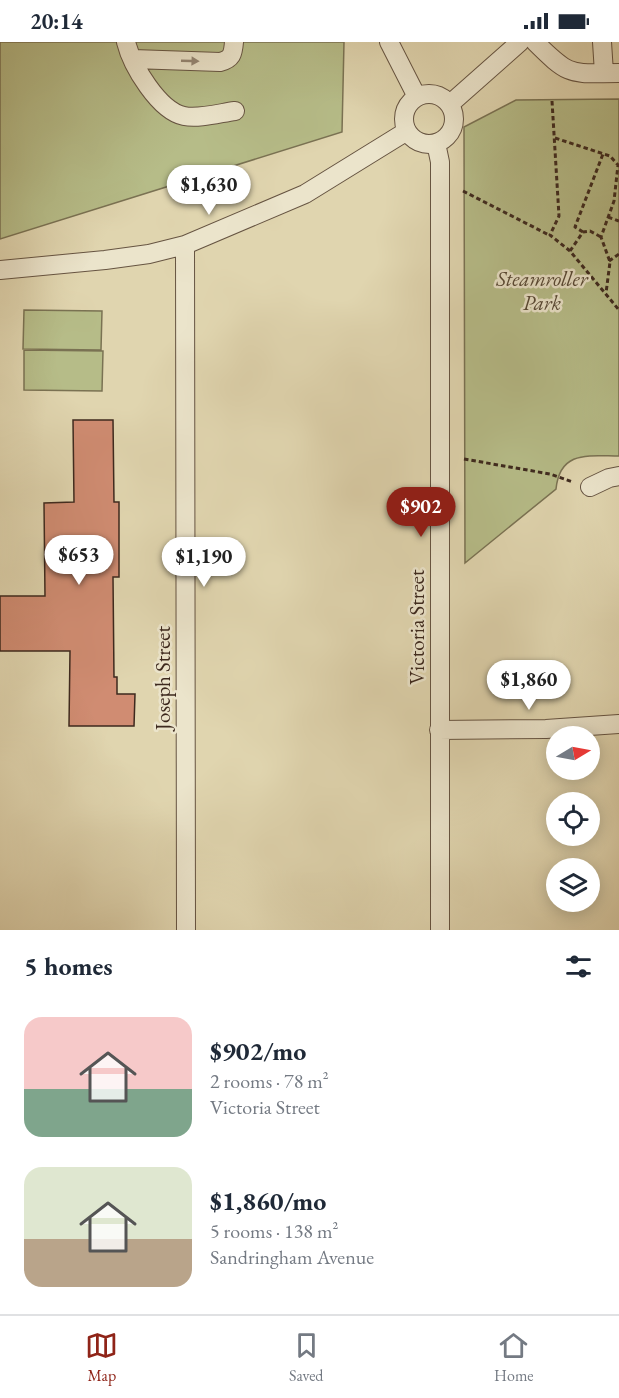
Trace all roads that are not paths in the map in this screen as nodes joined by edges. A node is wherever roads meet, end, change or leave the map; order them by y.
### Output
1 (126, 42) edge
2 (234, 42) edge
3 (389, 42) edge
4 (520, 42) edge
5 (535, 42) edge
6 (602, 42) edge
7 (133, 59) junction
8 (611, 73) edge
9 (417, 97) junction
10 (450, 104) junction
11 (235, 111) dead end
12 (407, 131) junction
13 (436, 143) junction
14 (186, 245) junction
15 (0, 270) edge
16 (619, 476) edge
17 (590, 487) road end
18 (619, 724) edge
19 (439, 730) junction
20 (186, 930) edge
21 (440, 930) edge

1 - 7 street
7 -> 2 street
3 - 9 street
4 - 10 street
5 - 8 street
6 - 8 street
7 - 11 street
9 - 10 street
9 - 12 street
10 - 13 street
12 - 13 street
12 - 14 street
13 - 19 street, Victoria Street
14 - 15 street
14 - 20 street, Joseph Street
16 - 17 street
18 - 19 street
19 - 21 street, Victoria Street

